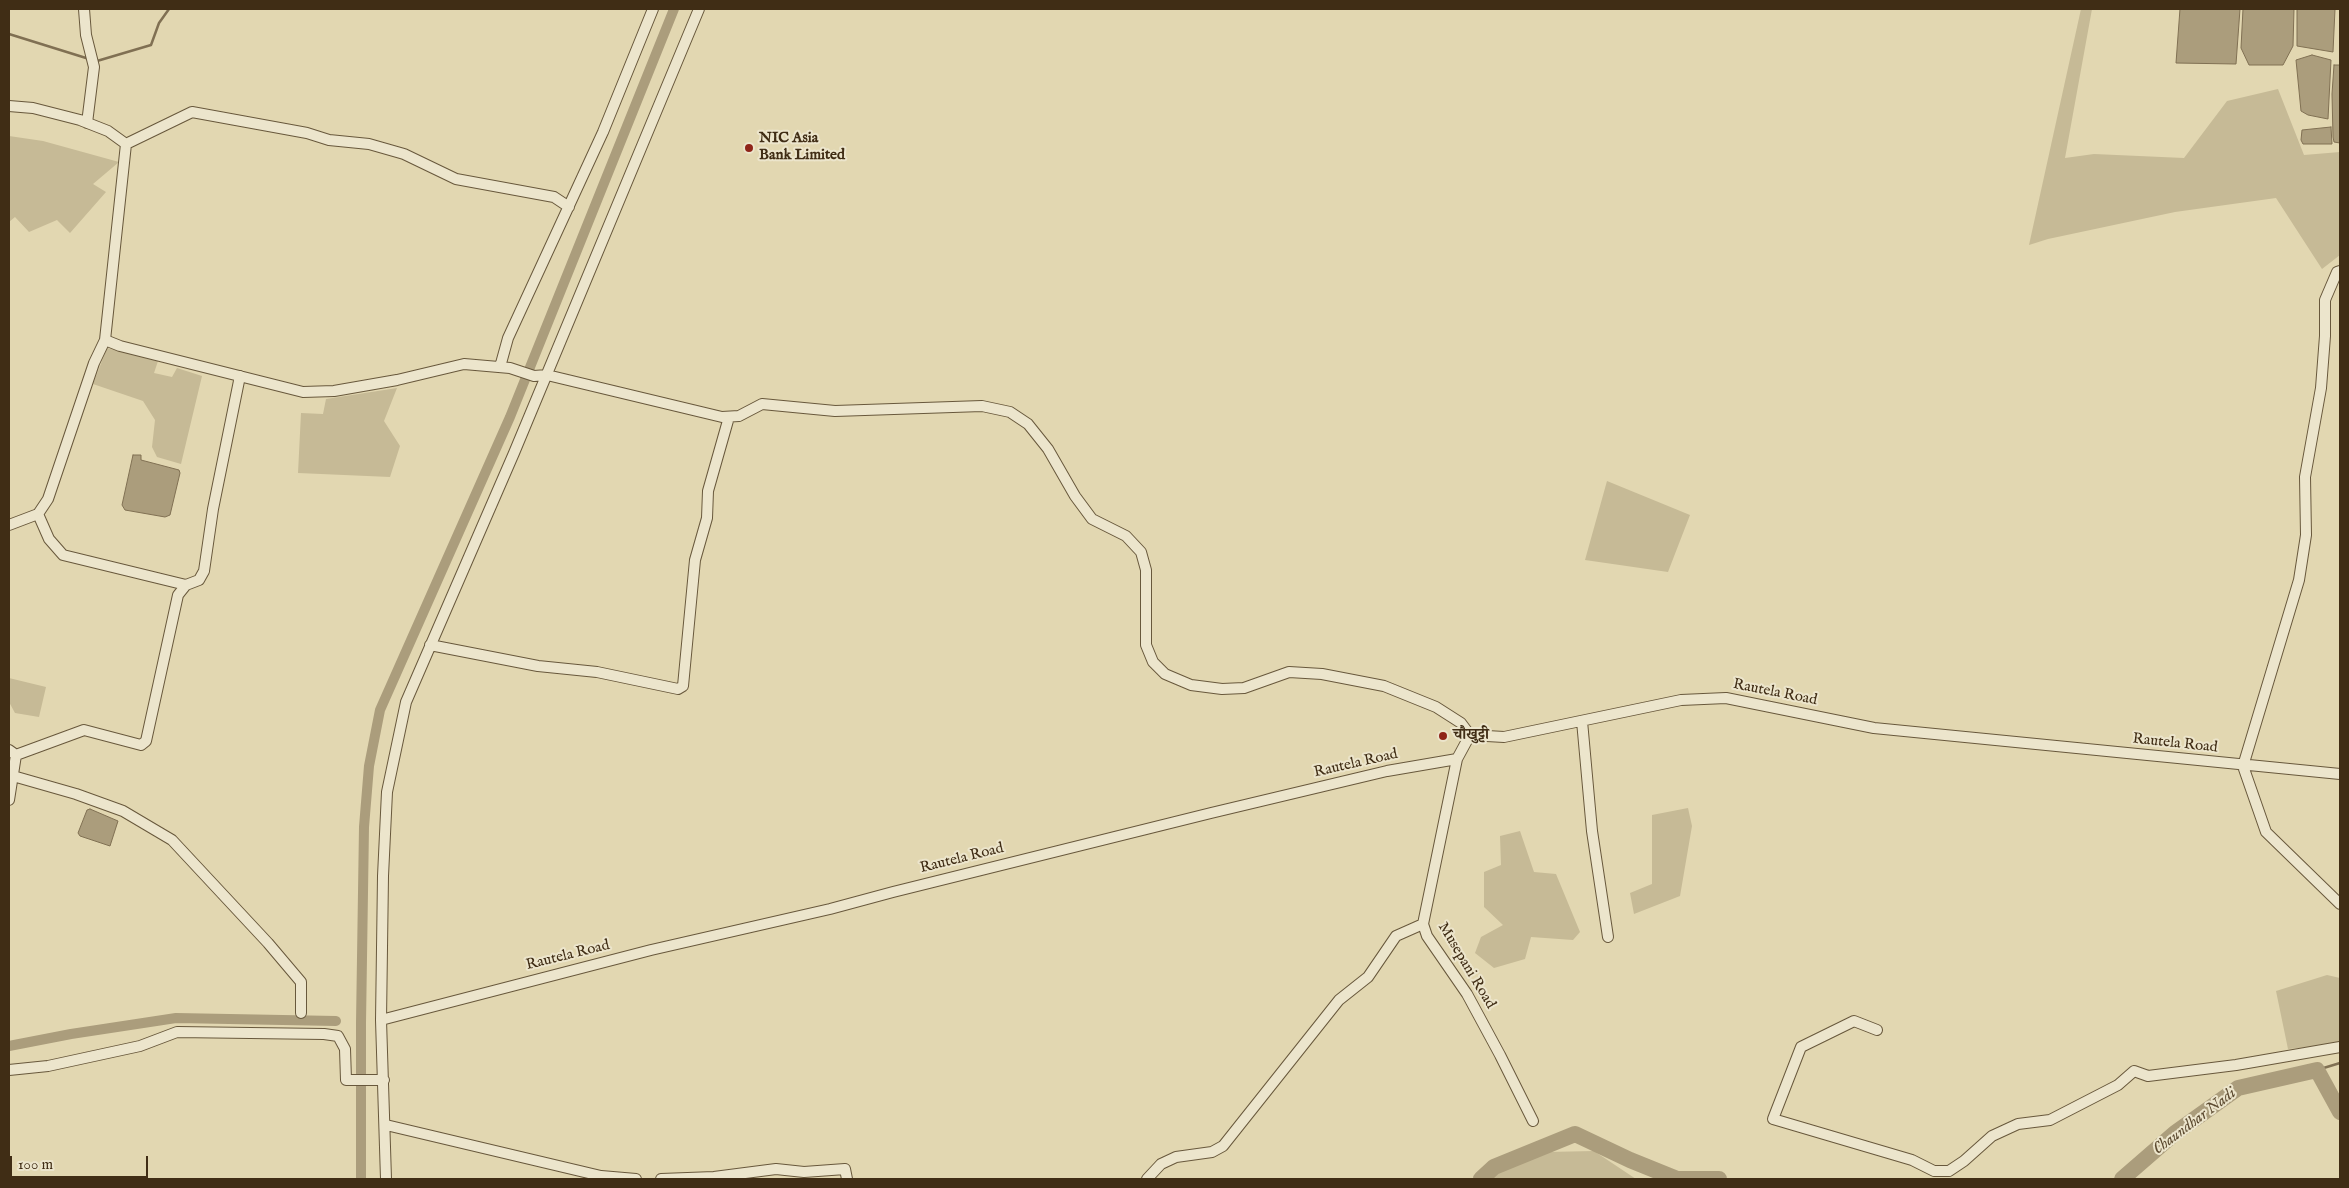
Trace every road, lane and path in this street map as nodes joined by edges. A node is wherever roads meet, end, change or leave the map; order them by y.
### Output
1 (84, 9) edge
2 (653, 9) edge
3 (699, 9) edge
4 (9, 106) edge
5 (87, 123) junction
6 (126, 144) junction
7 (569, 207) junction
8 (2340, 271) edge
9 (105, 340) junction
10 (505, 367) junction
11 (547, 375) junction
12 (240, 376) junction
13 (729, 417) junction
14 (38, 514) junction
15 (9, 525) edge
16 (186, 585) junction
17 (430, 645) junction
18 (1582, 721) junction
19 (1470, 735) junction
20 (12, 752) edge
21 (1457, 759) junction
22 (2243, 766) junction
23 (2340, 774) edge
24 (13, 776) junction
25 (9, 800) edge
26 (2340, 904) edge
27 (1423, 924) junction
28 (1608, 937) dead end
29 (301, 1013) dead end
30 (381, 1020) junction
31 (1877, 1030) dead end
32 (2340, 1047) edge
33 (9, 1070) edge
34 (381, 1080) junction
35 (1532, 1121) dead end
36 (386, 1125) junction
37 (386, 1179) edge
38 (636, 1179) edge
39 (661, 1179) edge
40 (847, 1179) edge
41 (1147, 1179) edge

1 - 5 street
2 - 7 street
3 - 11 street
4 - 5 street
5 - 6 street
6 - 7 street
6 - 9 street
7 - 10 street
8 - 22 street
9 - 12 street
9 - 14 street
10 - 11 street
10 - 12 street
11 - 13 street
11 - 17 street
12 - 16 street
13 - 17 street
13 - 19 street
14 - 15 street
14 - 16 street
16 - 20 street
17 - 30 street
18 - 19 street, Rautela Road
18 - 22 street, Rautela Road
18 - 28 street
19 - 21 street
20 - 24 street
21 - 27 street, Musepani Road
21 - 30 street, Rautela Road
22 - 23 street, Rautela Road
22 - 26 street
24 - 25 street
24 - 29 street
27 - 35 street, Musepani Road
27 - 41 street
30 - 34 street
31 - 32 street
33 - 34 street
34 - 36 street
36 - 37 street
36 - 38 street
39 - 40 street

